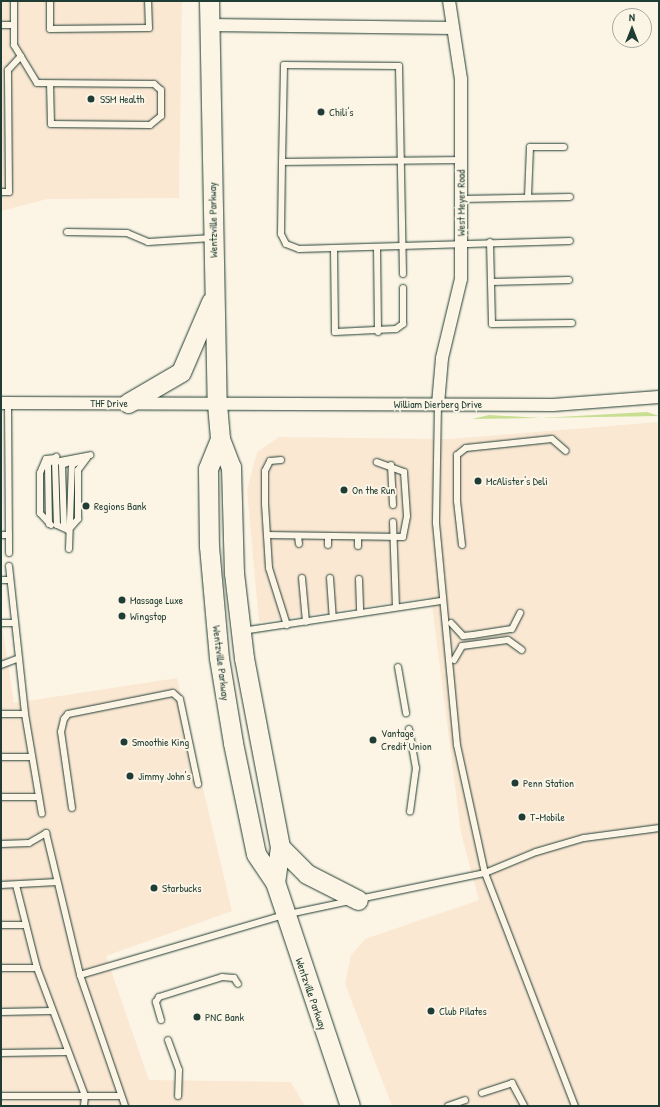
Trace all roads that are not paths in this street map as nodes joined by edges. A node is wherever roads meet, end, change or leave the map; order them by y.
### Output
1 (14, 1) edge
2 (50, 1) edge
3 (148, 1) edge
4 (209, 1) edge
5 (449, 1) edge
6 (1, 25) edge
7 (14, 25) junction
8 (210, 26) junction
9 (453, 28) junction
10 (21, 56) junction
11 (1, 70) edge
12 (8, 70) junction
13 (50, 84) junction
14 (564, 146) dead end
15 (461, 160) junction
16 (399, 161) junction
17 (282, 162) junction
18 (1, 192) edge
19 (528, 197) junction
20 (570, 197) dead end
21 (461, 199) junction
22 (67, 232) dead end
23 (214, 238) junction
24 (570, 241) dead end
25 (490, 242) junction
26 (461, 245) junction
27 (377, 248) junction
28 (401, 248) junction
29 (334, 249) junction
30 (403, 274) dead end
31 (569, 280) dead end
32 (491, 282) junction
33 (404, 288) dead end
34 (215, 293) junction
35 (572, 323) dead end
36 (378, 332) junction
37 (659, 398) edge
38 (5, 403) edge
39 (128, 403) junction
40 (217, 404) junction
41 (438, 404) junction
42 (220, 439) junction
43 (566, 451) dead end
44 (90, 455) junction
45 (281, 460) dead end
46 (377, 462) dead end
47 (391, 465) junction
48 (1, 494) edge
49 (9, 494) junction
50 (393, 505) dead end
51 (393, 522) dead end
52 (68, 530) junction
53 (1, 535) edge
54 (9, 535) junction
55 (267, 535) junction
56 (298, 536) junction
57 (328, 536) junction
58 (358, 537) junction
59 (392, 537) junction
60 (299, 544) dead end
61 (462, 544) dead end
62 (328, 545) dead end
63 (358, 546) dead end
64 (69, 549) dead end
65 (10, 553) dead end
66 (10, 566) dead end
67 (302, 578) dead end
68 (330, 578) dead end
69 (359, 579) dead end
70 (1, 580) edge
71 (10, 580) junction
72 (440, 601) junction
73 (396, 607) junction
74 (360, 613) junction
75 (520, 613) dead end
76 (333, 617) junction
77 (306, 622) junction
78 (1, 623) edge
79 (15, 623) junction
80 (451, 623) dead end
81 (287, 624) junction
82 (241, 632) junction
83 (522, 650) dead end
84 (19, 658) junction
85 (454, 660) dead end
86 (1, 665) edge
87 (398, 667) dead end
88 (406, 713) dead end
89 (1, 714) edge
90 (25, 714) junction
91 (409, 729) dead end
92 (1, 757) edge
93 (32, 757) junction
94 (198, 784) dead end
95 (1, 797) edge
96 (39, 797) junction
97 (72, 808) dead end
98 (410, 812) dead end
99 (42, 814) dead end
100 (659, 828) edge
101 (1, 844) edge
102 (280, 847) junction
103 (485, 873) junction
104 (57, 882) junction
105 (275, 882) junction
106 (1, 885) edge
107 (16, 885) junction
108 (358, 900) junction
109 (284, 915) junction
110 (26, 925) junction
111 (1, 926) edge
112 (1, 968) edge
113 (38, 968) junction
114 (80, 975) junction
115 (238, 984) dead end
116 (52, 1011) junction
117 (1, 1012) edge
118 (161, 1020) dead end
119 (168, 1040) dead end
120 (1, 1052) edge
121 (66, 1052) junction
122 (482, 1093) dead end
123 (1, 1096) edge
124 (84, 1096) junction
125 (121, 1096) junction
126 (178, 1096) dead end
127 (465, 1100) dead end
128 (84, 1106) edge
129 (125, 1106) edge
130 (350, 1106) edge
131 (448, 1106) edge
132 (524, 1106) edge
133 (575, 1106) edge

1 - 7 lane
2 - 3 lane
4 - 8 main road, Wentzville Parkway
5 - 9 street, West Meyer Road
6 - 7 lane
7 - 10 lane
8 - 9 street
8 - 23 main road, Wentzville Parkway
9 - 15 street, West Meyer Road
10 - 12 lane
10 - 13 lane
11 - 12 lane
12 - 18 lane
13 - 13 lane
14 - 19 lane
15 - 16 lane
15 - 21 street, West Meyer Road
16 - 17 lane
16 - 17 lane
16 - 28 lane
17 - 29 lane
19 - 20 lane
19 - 21 lane
21 - 26 street, West Meyer Road
22 - 23 lane
23 - 34 main road, Wentzville Parkway
24 - 25 lane
25 - 26 lane
25 - 32 lane
26 - 28 lane
26 - 41 street, West Meyer Road
27 - 28 lane
27 - 29 lane
27 - 36 lane
28 - 30 lane
29 - 36 lane
31 - 32 lane
32 - 35 lane
33 - 36 lane
34 - 39 main road
34 - 40 main road, Wentzville Parkway
37 - 41 street, William Dierberg Drive
38 - 39 street, THF Drive
38 - 49 lane
39 - 40 street, THF Drive
40 - 41 street, William Dierberg Drive
40 - 42 main road, Wentzville Parkway
41 - 72 lane
42 - 82 main road, Wentzville Parkway
42 - 105 main road, Wentzville Parkway
43 - 61 lane
44 - 52 lane
44 - 52 lane
44 - 52 lane
45 - 55 lane
46 - 47 lane
47 - 50 lane
47 - 59 lane
48 - 49 lane
49 - 54 lane
51 - 59 lane
52 - 64 lane
53 - 54 lane
54 - 65 lane
55 - 56 lane
55 - 81 lane
56 - 57 lane
56 - 60 lane
57 - 58 lane
57 - 62 lane
58 - 59 lane
58 - 63 lane
59 - 73 lane
66 - 71 lane
67 - 77 lane
68 - 76 lane
69 - 74 lane
70 - 71 lane
71 - 79 lane
72 - 73 lane
72 - 103 lane
73 - 74 lane
74 - 76 lane
75 - 80 lane
76 - 77 lane
77 - 81 lane
78 - 79 lane
79 - 84 lane
81 - 82 lane
82 - 102 main road, Wentzville Parkway
83 - 85 lane
84 - 86 lane
84 - 90 lane
87 - 88 lane
89 - 90 lane
90 - 93 lane
91 - 98 lane
92 - 93 lane
93 - 96 lane
94 - 97 lane
95 - 96 lane
96 - 99 lane
100 - 103 lane
101 - 104 lane
102 - 105 main road, Wentzville Parkway
102 - 108 main road
103 - 108 lane
103 - 133 lane
104 - 107 lane
104 - 114 lane
105 - 109 main road, Wentzville Parkway
106 - 107 lane
107 - 110 lane
108 - 109 lane
109 - 114 lane
109 - 130 main road, Wentzville Parkway
110 - 111 lane
110 - 113 lane
112 - 113 lane
113 - 116 lane
114 - 125 lane
115 - 118 lane
116 - 117 lane
116 - 121 lane
119 - 126 lane
120 - 121 lane
121 - 124 lane
122 - 132 lane
123 - 124 lane
124 - 125 lane
124 - 128 lane
125 - 129 lane
127 - 131 lane

